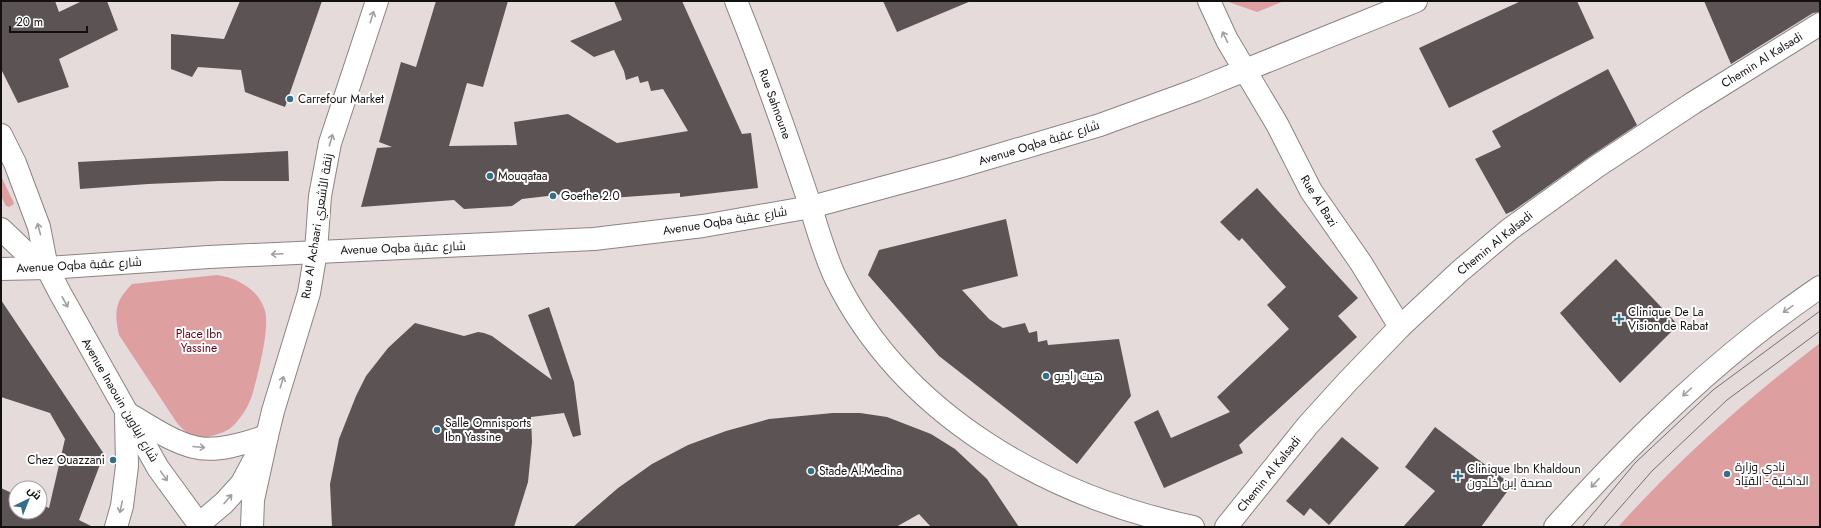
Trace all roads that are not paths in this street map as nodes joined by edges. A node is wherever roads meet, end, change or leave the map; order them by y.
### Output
1 (377, 1) edge
2 (736, 1) edge
3 (1209, 1) edge
4 (1416, 1) edge
5 (1820, 24) edge
6 (1244, 71) junction
7 (1, 135) edge
8 (811, 207) junction
9 (1, 229) edge
10 (316, 252) junction
11 (47, 268) junction
12 (1, 269) edge
13 (1820, 287) edge
14 (1400, 327) junction
15 (126, 413) junction
16 (267, 436) junction
17 (198, 526) edge
18 (116, 527) edge
19 (252, 527) edge
20 (1193, 527) edge
21 (1226, 527) edge
22 (1555, 527) edge

10 -> 1 street, Rue Al Achaari زنقة الأشعري
2 - 8 street, Rue Sahnoune
6 -> 3 street, Rue Al Bazi
4 - 6 street, Avenue Oqba شارع عقبة
5 - 14 street, Chemin Al Kalsadi
6 - 8 street, Avenue Oqba شارع عقبة
6 - 14 street, Rue Al Bazi
11 -> 7 street
8 - 10 street, Avenue Oqba شارع عقبة
8 - 20 street, Rue Sahnoune
9 - 11 street
10 -> 11 street, Avenue Oqba شارع عقبة
16 -> 10 street, Rue Al Achaari زنقة الأشعري
11 - 12 street, Avenue Oqba شارع عقبة
11 -> 15 street, Avenue Inaouin شارع ايناوين
13 -> 22 street
14 - 21 street, Chemin Al Kalsadi
15 -> 16 street
15 -> 17 street, Avenue Inaouin شارع ايناوين
15 -> 18 street
17 -> 16 street, Rue Al Achaari زنقة الأشعري
16 - 19 street

